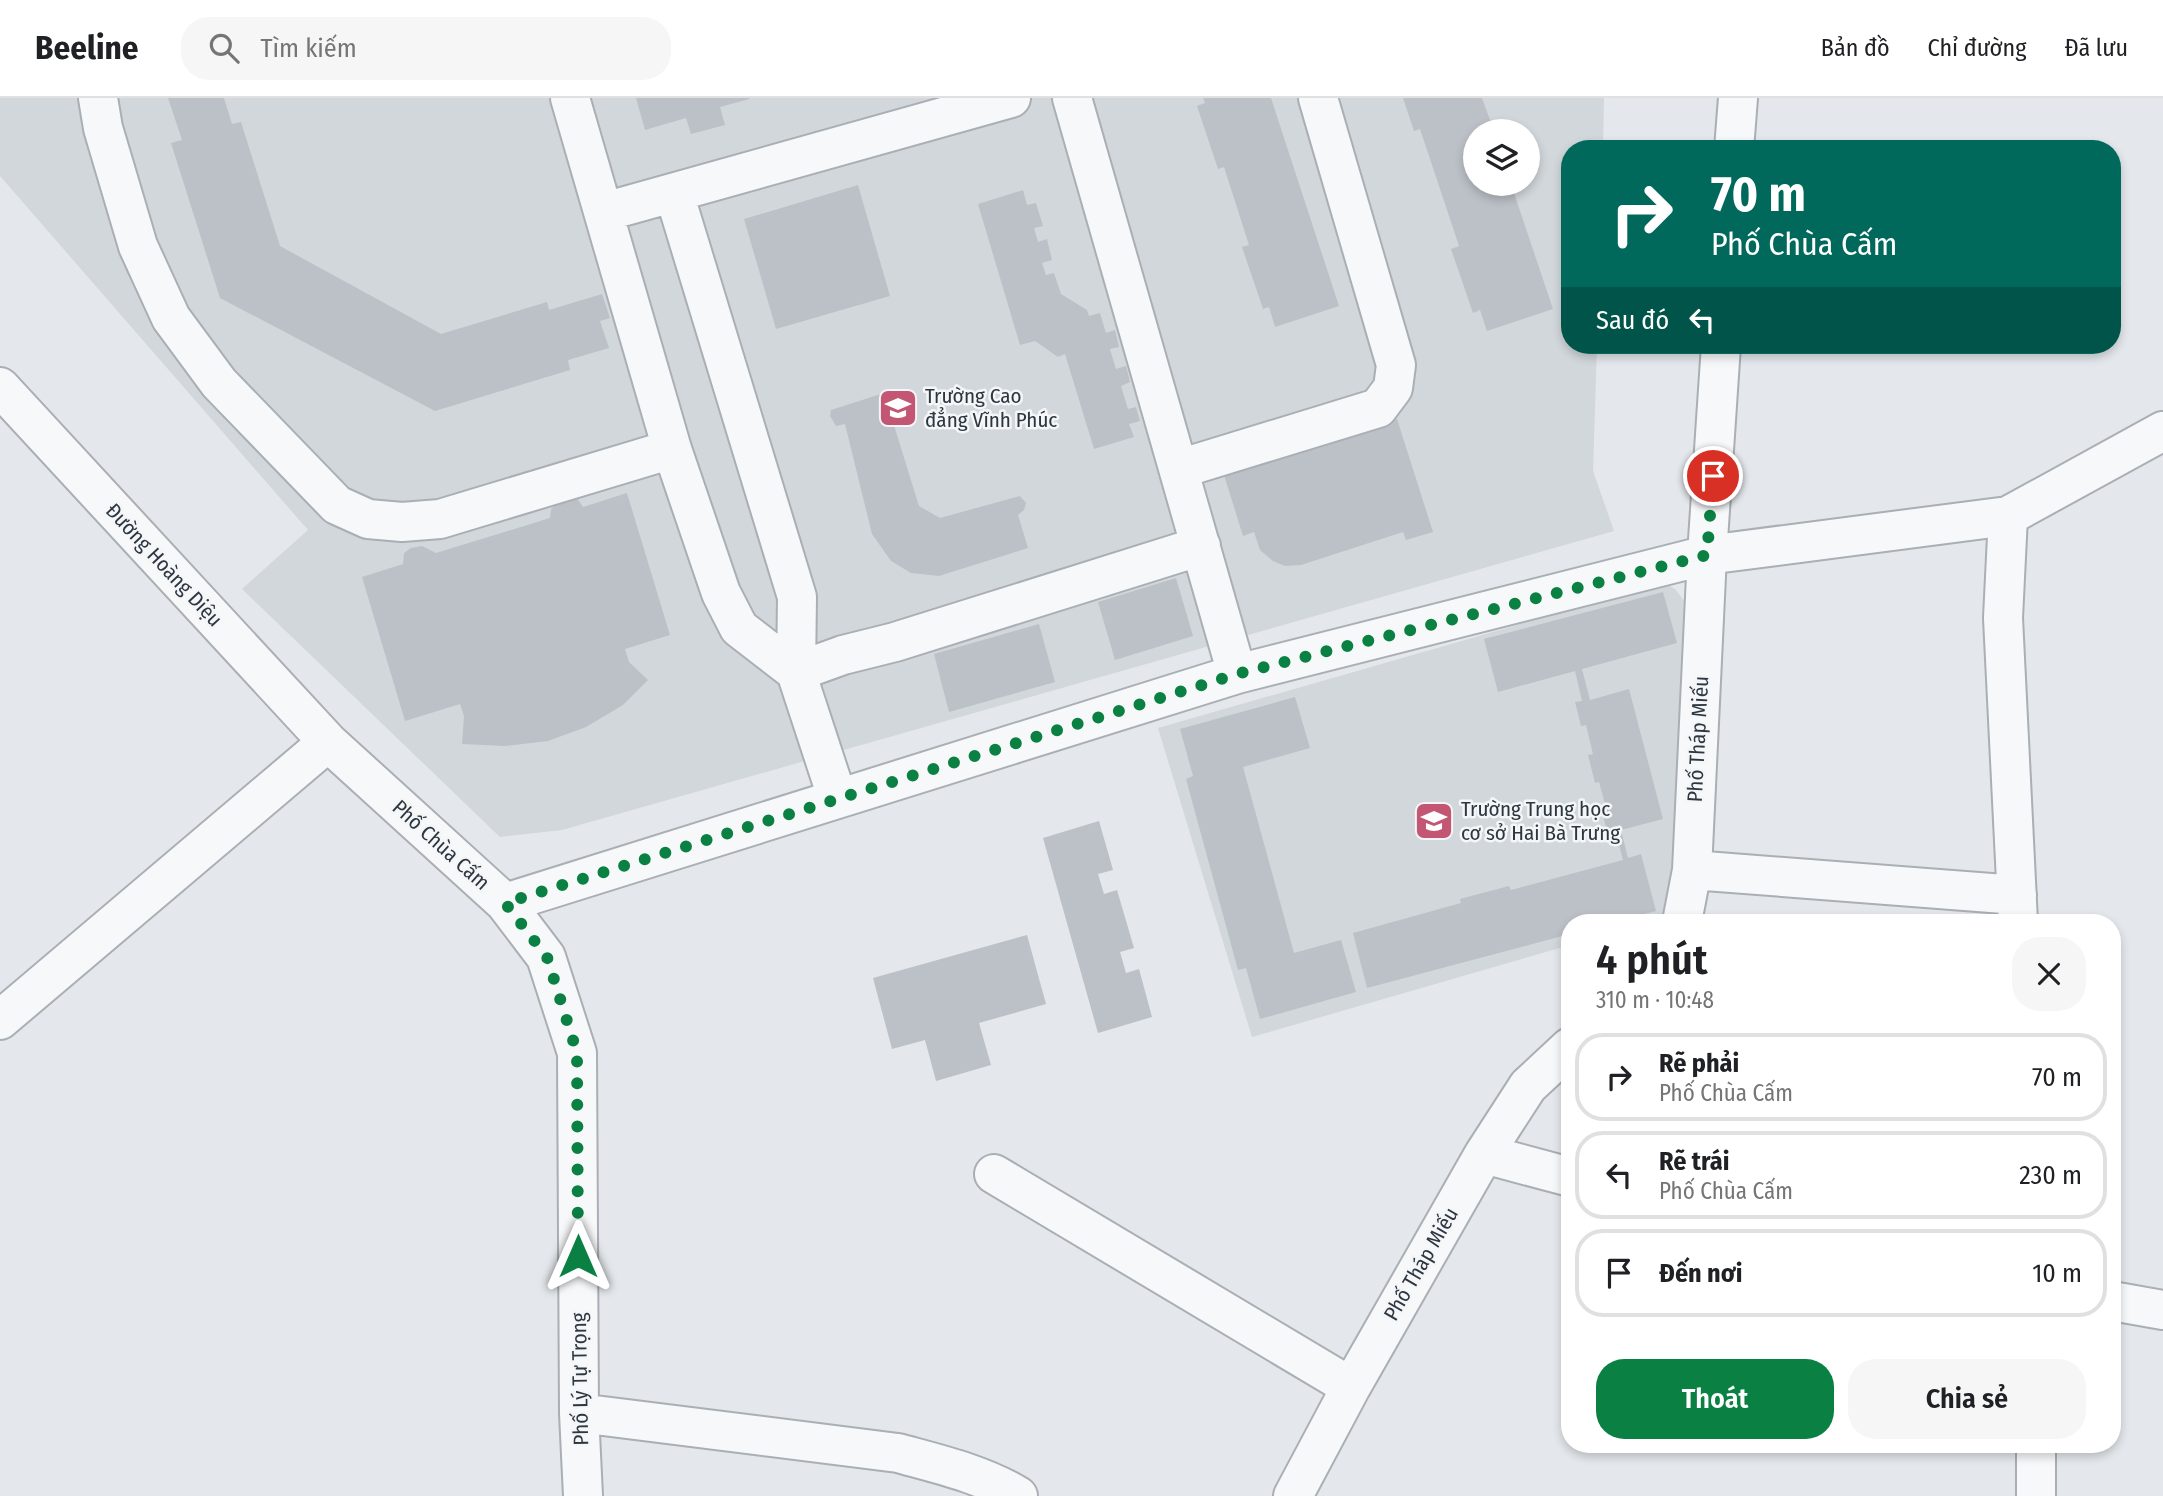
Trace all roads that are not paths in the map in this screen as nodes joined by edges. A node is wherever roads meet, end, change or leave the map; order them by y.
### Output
1 (98, 98) edge
2 (570, 98) edge
3 (1012, 98) edge
4 (1072, 98) edge
5 (1318, 98) edge
6 (1738, 98) edge
7 (1735, 140) edge
8 (674, 193) junction
9 (604, 212) junction
10 (1720, 354) edge
11 (0, 387) edge
12 (2163, 430) edge
13 (672, 449) junction
14 (1179, 469) junction
15 (2008, 516) junction
16 (1201, 546) junction
17 (1707, 555) junction
18 (796, 672) junction
19 (1237, 674) junction
20 (328, 742) junction
21 (837, 797) junction
22 (1692, 870) junction
23 (505, 903) junction
24 (2017, 909) edge
25 (1684, 914) edge
26 (0, 1020) edge
27 (1561, 1055) edge
28 (1484, 1154) junction
29 (994, 1174) dead end
30 (1561, 1175) edge
31 (2121, 1303) edge
32 (2163, 1310) edge
33 (1351, 1387) junction
34 (579, 1413) junction
35 (2036, 1453) edge
36 (583, 1496) edge
37 (1018, 1496) edge
38 (1293, 1496) edge
39 (2036, 1496) edge

1 - 13 street
2 - 9 street
3 - 8 street
4 - 14 street
5 - 14 street
6 - 7 street
8 - 9 street
8 - 18 street
9 - 13 street
10 - 17 street
11 - 20 street, Đường Hoàng Diệu
12 - 15 street
13 - 18 street
14 - 16 street
15 - 17 street, Phố Chùa Cấm
15 - 24 street
16 - 18 street
16 - 19 street
17 - 19 street, Phố Chùa Cấm
17 - 22 street, Phố Tháp Miếu
18 - 21 street
19 - 21 street, Phố Chùa Cấm
20 - 23 street, Phố Chùa Cấm
20 - 26 street
21 - 23 street, Phố Chùa Cấm
22 - 24 street
22 - 25 street, Phố Tháp Miếu
23 - 34 street, Phố Lý Tự Trọng
27 - 28 street, Phố Tháp Miếu
28 - 30 street
28 - 33 street, Phố Tháp Miếu
29 - 33 street
31 - 32 street
33 - 38 street, Phố Tháp Miếu
34 - 36 street, Phố Lý Tự Trọng
34 - 37 street
35 - 39 street

